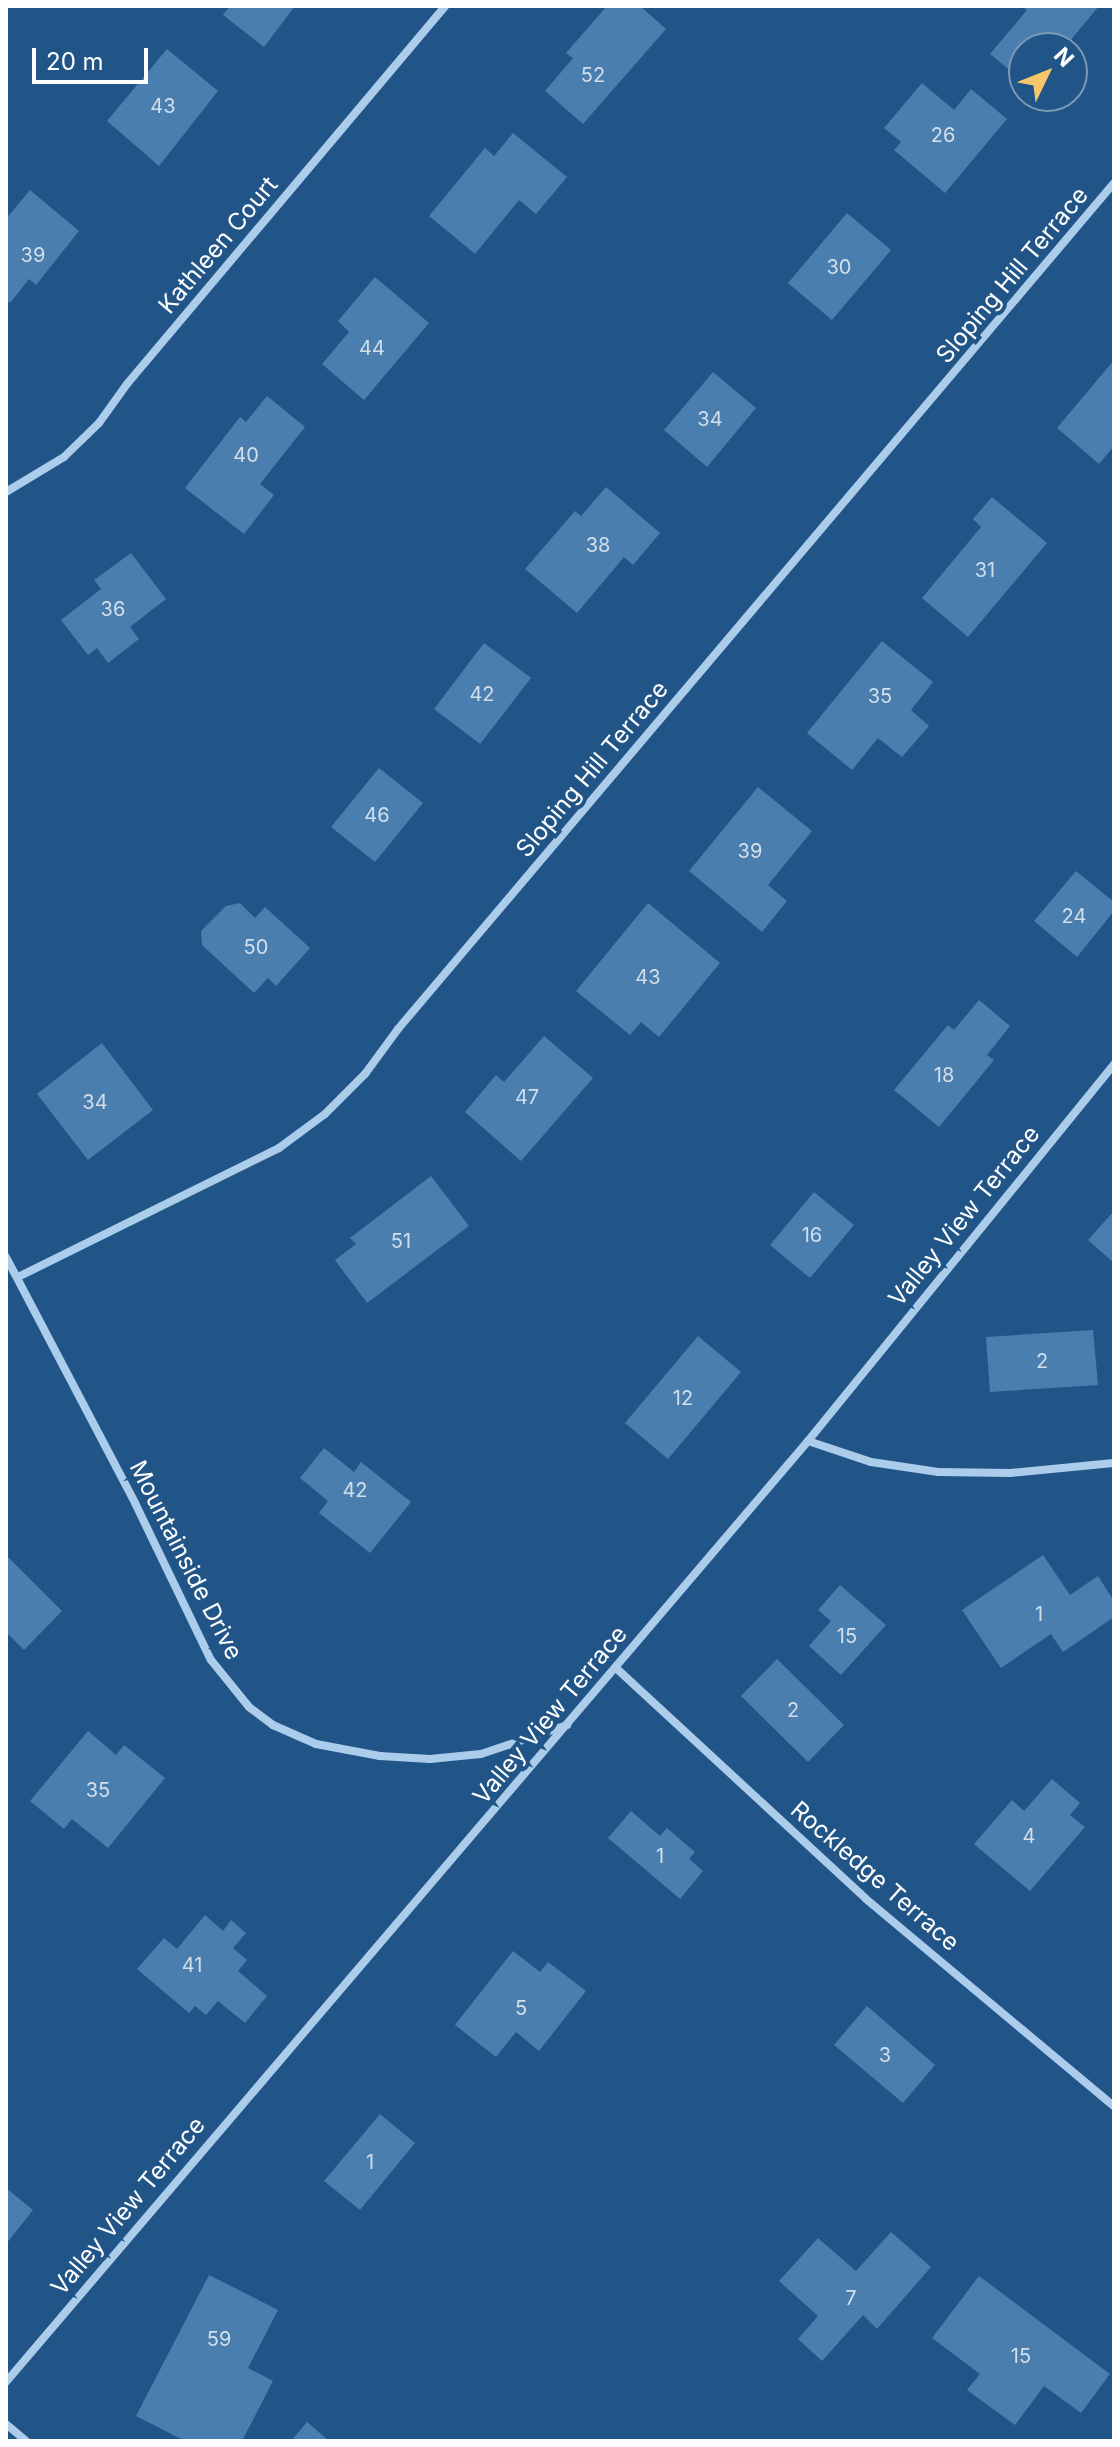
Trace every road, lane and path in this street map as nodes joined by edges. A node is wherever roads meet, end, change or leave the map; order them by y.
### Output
1 (445, 6) edge
2 (1114, 183) edge
3 (6, 492) edge
4 (1114, 1064) edge
5 (6, 1257) edge
6 (18, 1277) junction
7 (808, 1441) junction
8 (1114, 1463) edge
9 (616, 1668) junction
10 (568, 1725) junction
11 (1114, 2106) edge
12 (6, 2382) edge
13 (6, 2424) edge
14 (26, 2441) edge

1 - 3 street, Kathleen Court
2 - 6 street, Sloping Hill Terrace
4 - 7 street, Valley View Terrace
5 - 6 street, Mountainside Drive
6 - 10 street, Mountainside Drive
7 - 8 street
7 - 9 street, Valley View Terrace
9 - 10 street, Valley View Terrace
9 - 11 street, Rockledge Terrace
10 - 12 street, Valley View Terrace
13 - 14 street

